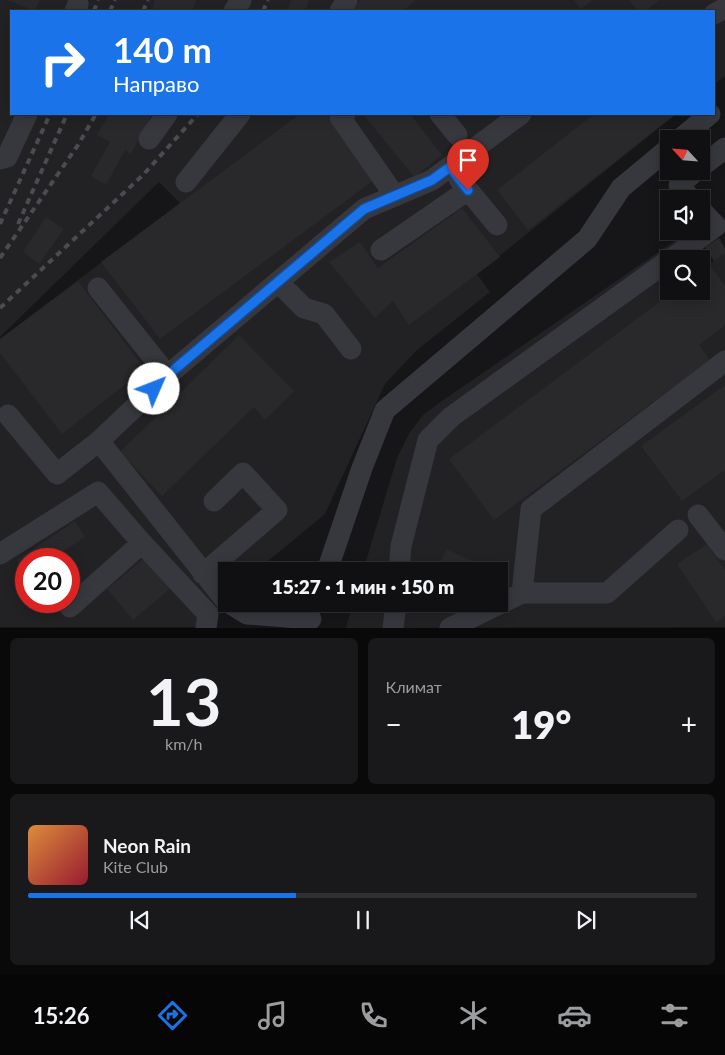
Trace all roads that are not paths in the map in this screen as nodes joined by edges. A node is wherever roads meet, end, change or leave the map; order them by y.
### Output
1 (725, 102) edge
2 (715, 110) edge
3 (27, 115) edge
4 (166, 115) edge
5 (239, 115) edge
6 (343, 115) edge
7 (441, 115) edge
8 (521, 115) edge
9 (709, 115) edge
10 (691, 130) edge
11 (457, 135) dead end
12 (149, 139) dead end
13 (725, 148) edge
14 (660, 155) edge
15 (0, 159) edge
16 (710, 160) edge
17 (450, 167) junction
18 (685, 180) edge
19 (186, 182) dead end
20 (468, 190) junction
21 (683, 190) edge
22 (395, 196) junction
23 (710, 220) edge
24 (497, 226) dead end
25 (710, 230) edge
26 (696, 240) edge
27 (382, 250) dead end
28 (683, 250) edge
29 (660, 266) edge
30 (278, 282) junction
31 (98, 288) dead end
32 (351, 349) dead end
33 (725, 361) edge
34 (168, 376) junction
35 (8, 415) dead end
36 (99, 441) junction
37 (214, 502) dead end
38 (698, 515) dead end
39 (678, 530) dead end
40 (142, 544) junction
41 (725, 550) edge
42 (0, 554) edge
43 (330, 562) edge
44 (400, 562) edge
45 (204, 574) junction
46 (218, 591) edge
47 (522, 593) junction
48 (80, 599) edge
49 (244, 612) edge
50 (395, 612) edge
51 (313, 617) edge
52 (206, 628) edge
53 (394, 628) edge
54 (450, 628) edge

1 - 2 lane
3 - 15 lane
4 - 12 lane
5 - 19 lane
6 - 22 lane
7 - 11 lane
8 - 17 lane
9 - 10 lane
13 - 16 lane
14 - 43 lane
17 - 20 lane
17 - 22 lane
18 - 21 lane
20 - 24 lane
20 - 27 lane
22 - 30 lane
23 - 25 lane
26 - 28 lane
29 - 44 lane
30 - 32 lane
30 - 34 lane
31 - 34 lane
33 - 47 lane
34 - 36 lane
35 - 36 lane
36 - 45 lane
37 - 45 lane
38 - 41 lane
39 - 47 lane
40 - 42 lane
40 - 48 lane
40 - 52 lane
45 - 46 lane
47 - 54 lane
49 - 51 lane
50 - 53 lane

